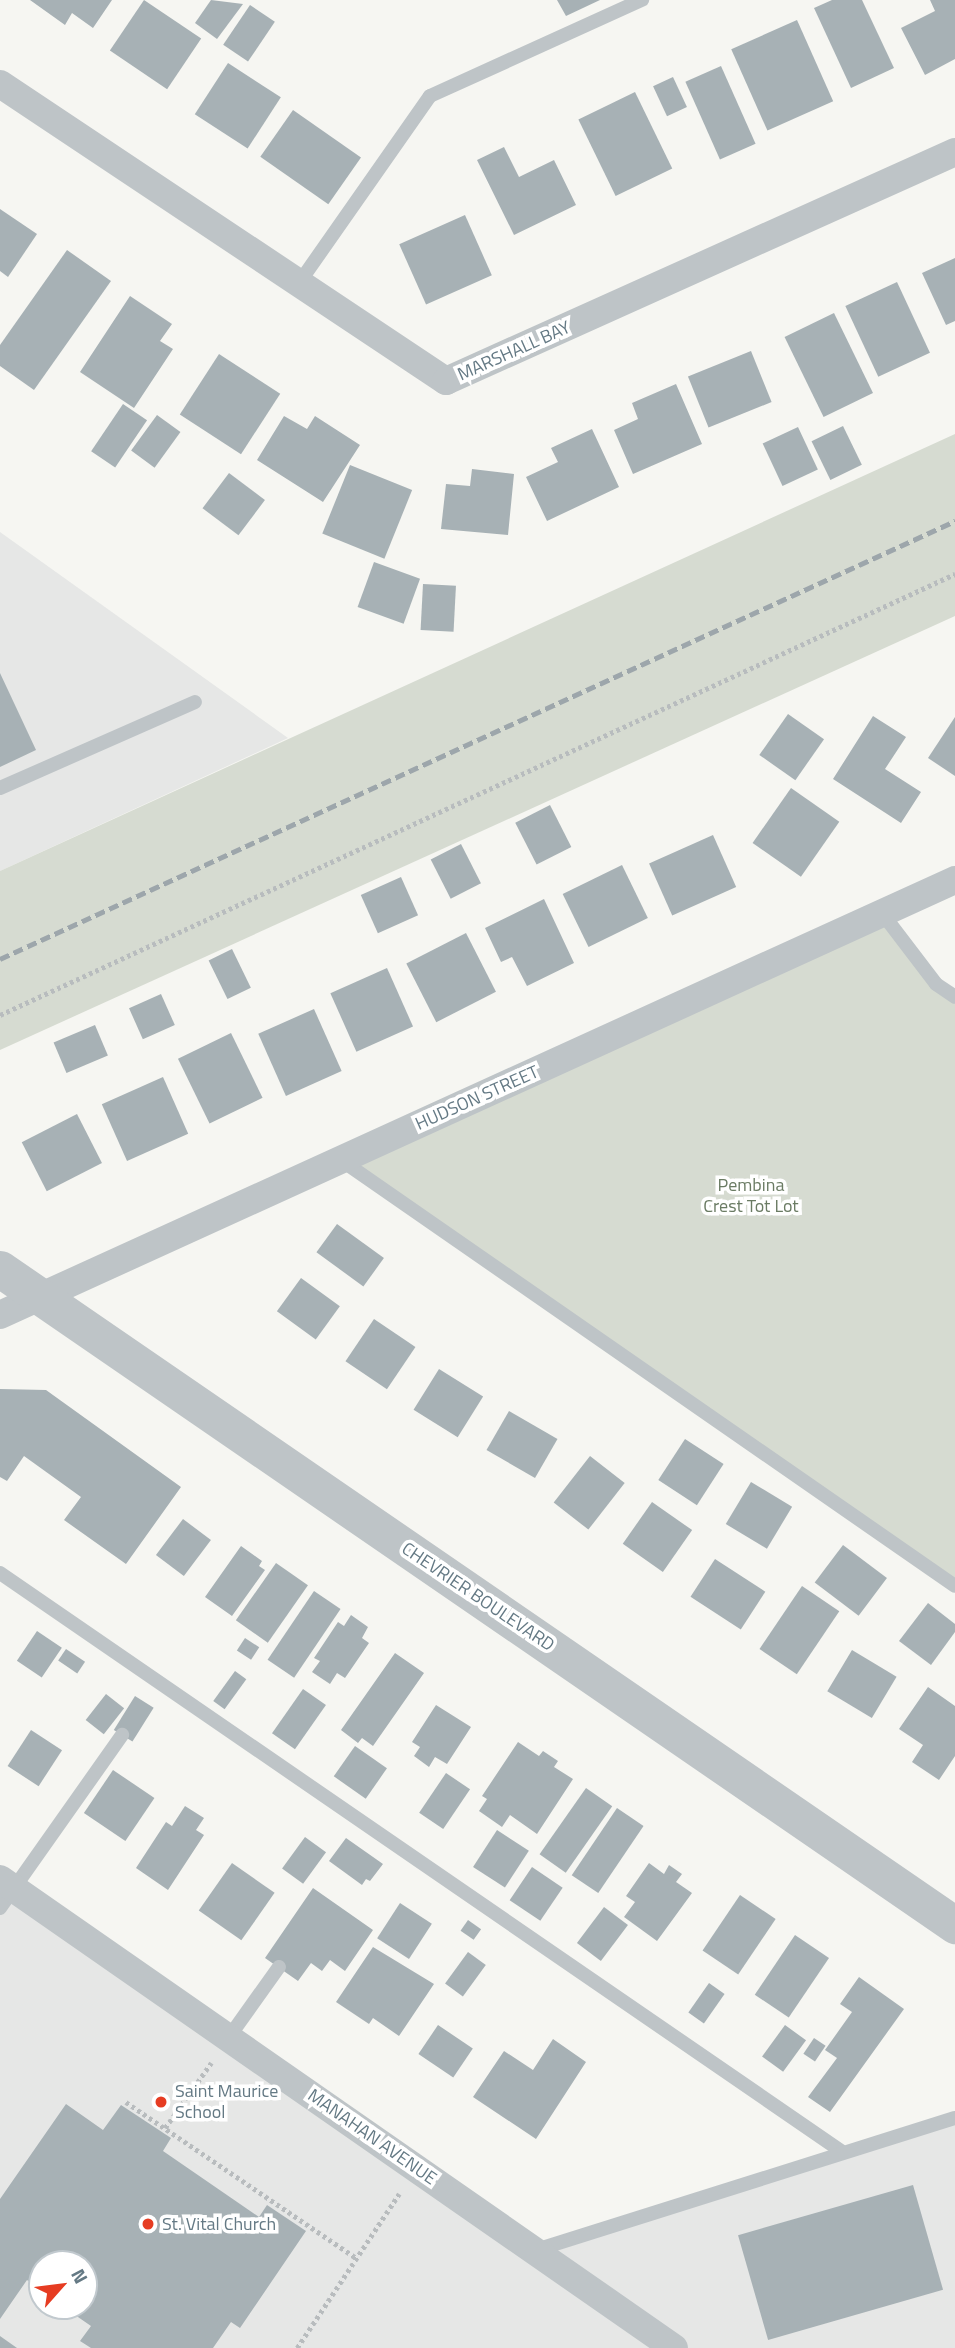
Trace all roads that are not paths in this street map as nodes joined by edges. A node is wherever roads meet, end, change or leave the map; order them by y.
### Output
1 (642, 0) edge
2 (0, 84) edge
3 (955, 152) edge
4 (299, 284) junction
5 (195, 702) dead end
6 (0, 788) edge
7 (955, 880) edge
8 (883, 913) junction
9 (955, 997) edge
10 (341, 1160) junction
11 (0, 1269) edge
12 (42, 1297) junction
13 (0, 1315) edge
14 (0, 1573) edge
15 (955, 1586) edge
16 (122, 1735) dead end
17 (5, 1892) edge
18 (955, 1925) edge
19 (279, 1967) dead end
20 (229, 2037) junction
21 (955, 2118) edge
22 (841, 2151) junction
23 (536, 2250) junction
24 (674, 2348) edge

1 - 4 lane
2 - 4 street, MARSHALL BAY
3 - 4 street, MARSHALL BAY
5 - 6 lane
7 - 8 street, HUDSON STREET
8 - 9 lane
8 - 10 street, HUDSON STREET
10 - 12 street, HUDSON STREET
10 - 15 lane
11 - 12 street, CHEVRIER BOULEVARD
12 - 13 street, HUDSON STREET
12 - 18 street, CHEVRIER BOULEVARD
14 - 22 lane
16 - 17 lane
17 - 20 street, MANAHAN AVENUE
19 - 20 lane
20 - 23 street, MANAHAN AVENUE
21 - 22 lane
22 - 23 lane
23 - 24 street, MANAHAN AVENUE

